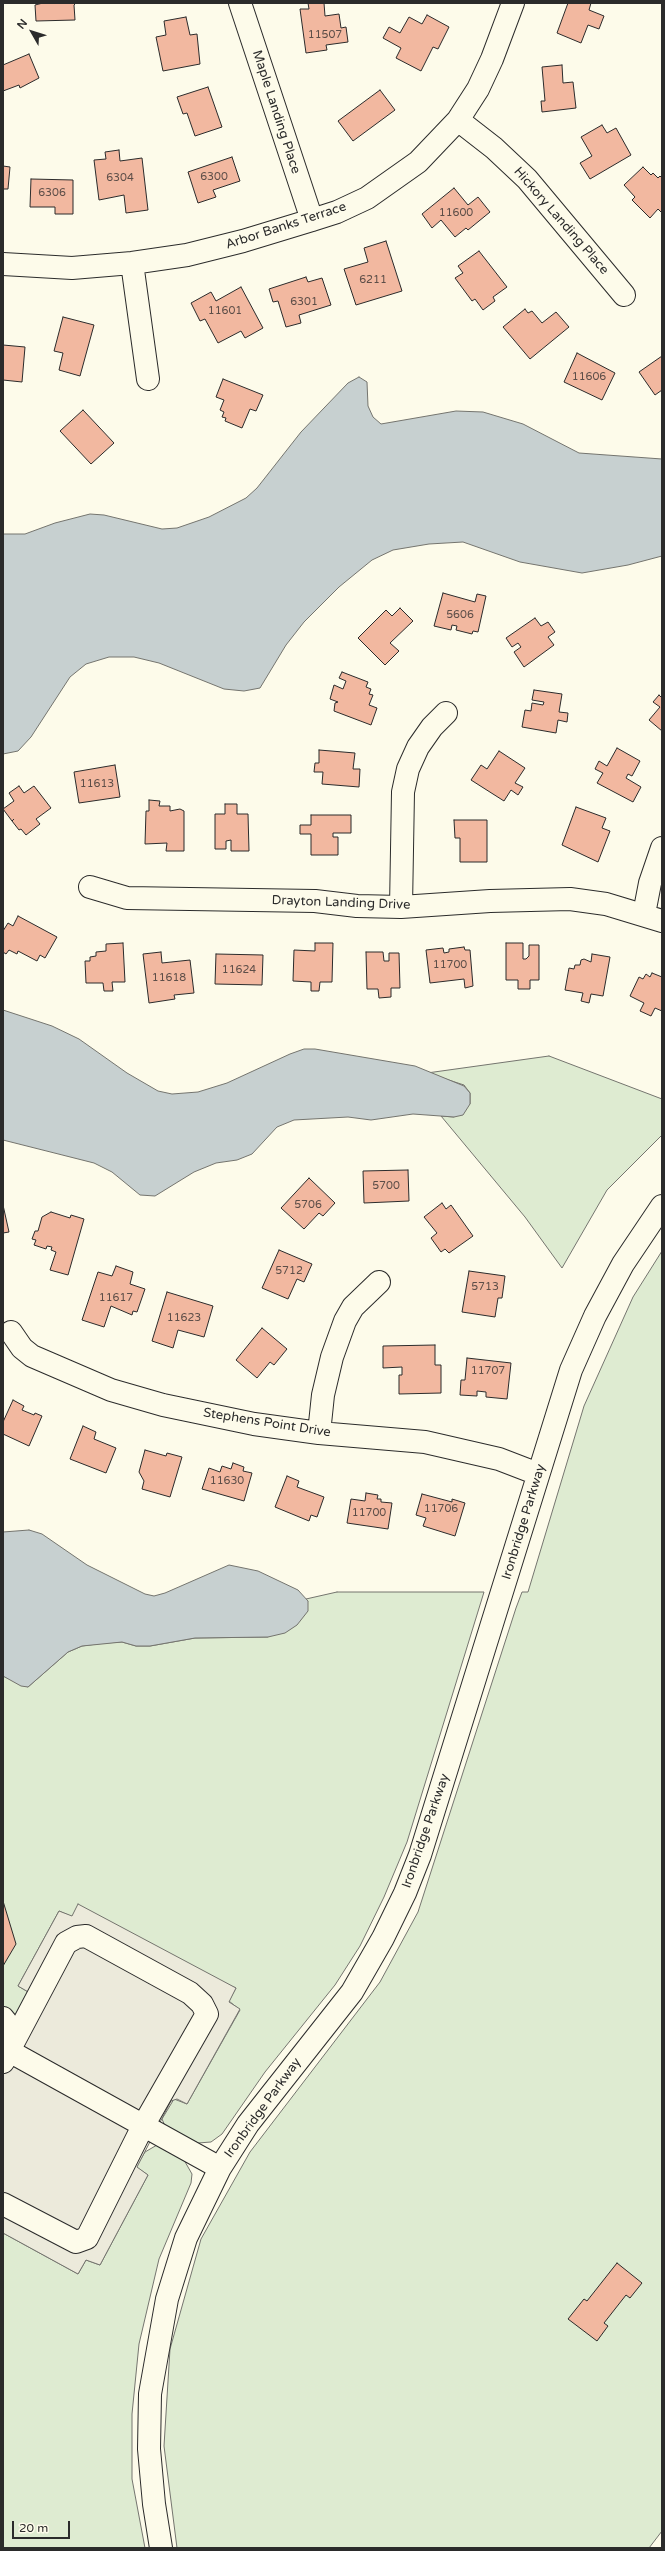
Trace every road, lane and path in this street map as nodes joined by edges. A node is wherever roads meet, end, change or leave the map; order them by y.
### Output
1 (240, 3) edge
2 (513, 3) edge
3 (458, 120) junction
4 (312, 220) junction
5 (3, 264) edge
6 (132, 264) junction
7 (624, 295) dead end
8 (148, 380) dead end
9 (446, 713) dead end
10 (662, 848) edge
11 (90, 887) dead end
12 (401, 907) junction
13 (653, 917) edge
14 (662, 1206) edge
15 (379, 1282) dead end
16 (11, 1332) dead end
17 (319, 1433) junction
18 (538, 1474) junction
19 (3, 2018) edge
20 (9, 2052) edge
21 (143, 2126) junction
22 (220, 2168) junction
23 (3, 2204) edge
24 (161, 2548) edge

1 - 4 street, Maple Landing Place
2 - 3 street, Arbor Banks Terrace
3 - 4 street, Arbor Banks Terrace
3 - 7 street, Hickory Landing Place
4 - 6 street, Arbor Banks Terrace
5 - 6 street, Arbor Banks Terrace
6 - 8 street
9 - 12 street
10 - 13 street
11 - 12 street, Drayton Landing Drive
12 - 13 street, Drayton Landing Drive
14 - 18 street, Ironbridge Parkway
15 - 17 street
16 - 17 street, Stephens Point Drive
17 - 18 street, Stephens Point Drive
18 - 22 street, Ironbridge Parkway
19 - 20 street
20 - 21 street
20 - 21 street
21 - 22 street
21 - 23 street
22 - 24 street, Ironbridge Parkway

